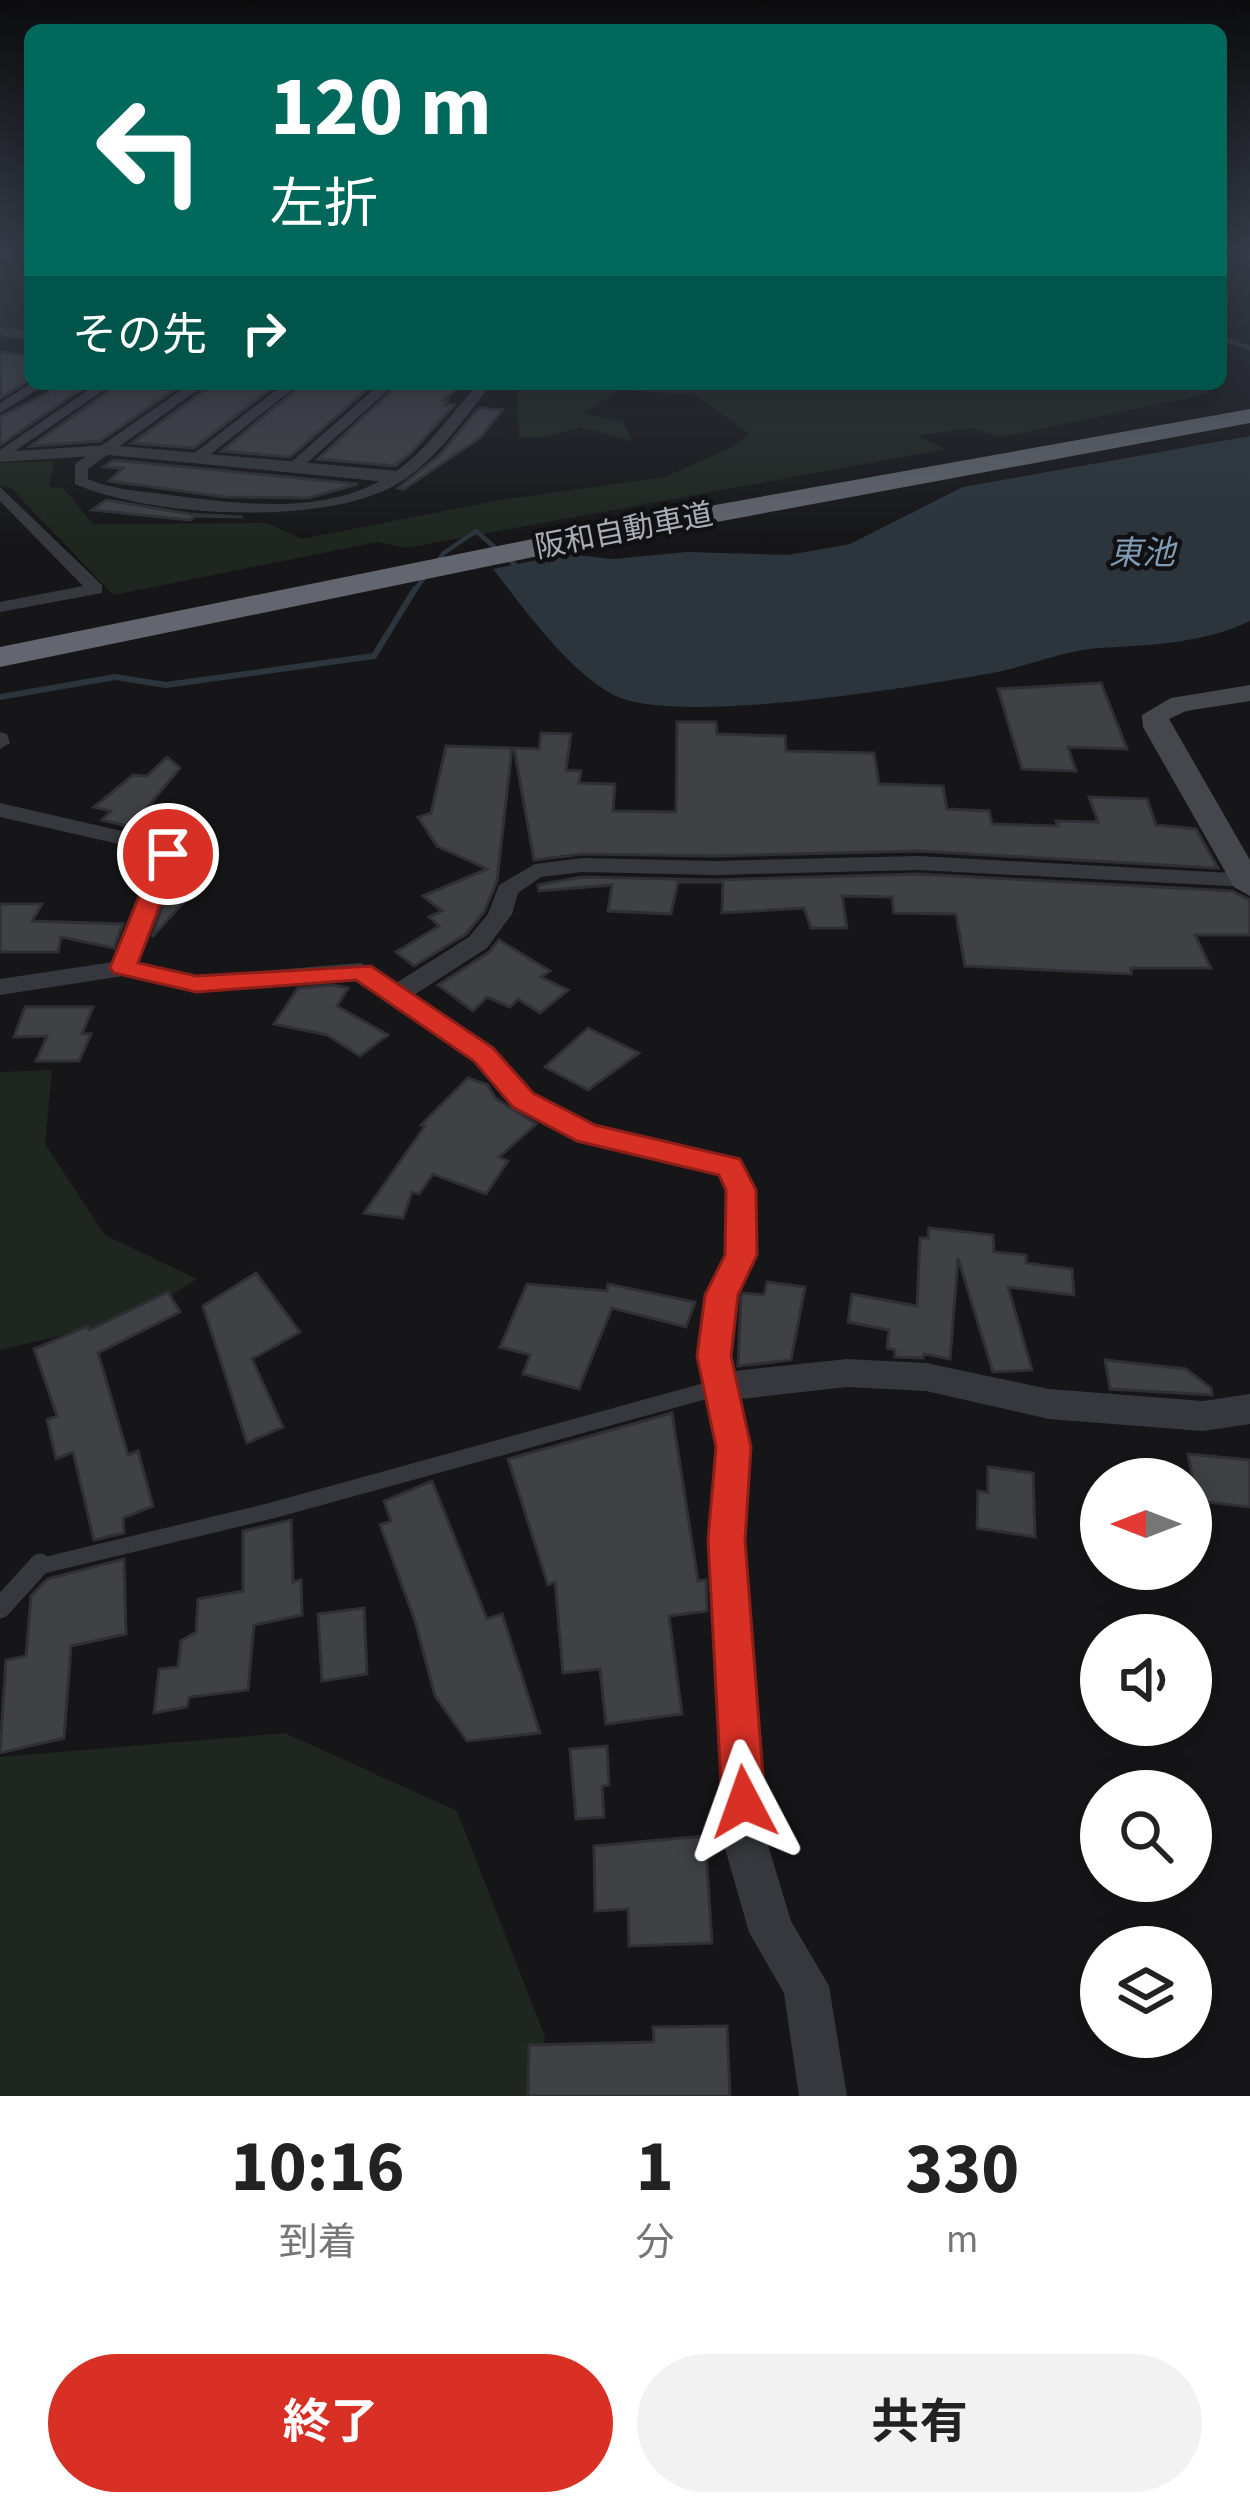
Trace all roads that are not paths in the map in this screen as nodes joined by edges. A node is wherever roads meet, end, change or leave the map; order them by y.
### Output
1 (30, 390) edge
2 (97, 390) edge
3 (191, 390) edge
4 (284, 390) edge
5 (381, 390) edge
6 (479, 390) edge
7 (1250, 405) edge
8 (0, 409) edge
9 (1250, 416) edge
10 (109, 450) junction
11 (0, 457) edge
12 (197, 458) junction
13 (294, 467) junction
14 (398, 477) junction
15 (0, 492) edge
16 (583, 532) junction
17 (430, 562) junction
18 (0, 607) edge
19 (0, 641) edge
20 (0, 657) edge
21 (1250, 693) edge
22 (0, 810) edge
23 (1248, 884) edge
24 (123, 968) junction
25 (0, 987) edge
26 (399, 994) junction
27 (720, 1387) junction
28 (1250, 1409) edge
29 (0, 1608) edge
30 (823, 2096) edge

1 - 8 street
2 - 11 street
3 - 10 street
4 - 12 street
5 - 13 street
6 - 14 street
7 - 16 highway, 阪和自動車道
9 - 16 highway, 阪和自動車道
10 - 11 street
10 - 12 street
10 - 14 street
12 - 13 street
13 - 14 street
15 - 18 street
16 - 17 highway, 阪和自動車道
17 - 19 highway, 阪和自動車道
17 - 20 highway, 阪和自動車道
21 - 23 main road
22 - 24 street
23 - 26 street
24 - 25 street
24 - 26 street
26 - 27 street
27 - 28 street
27 - 29 lane
27 - 30 street

